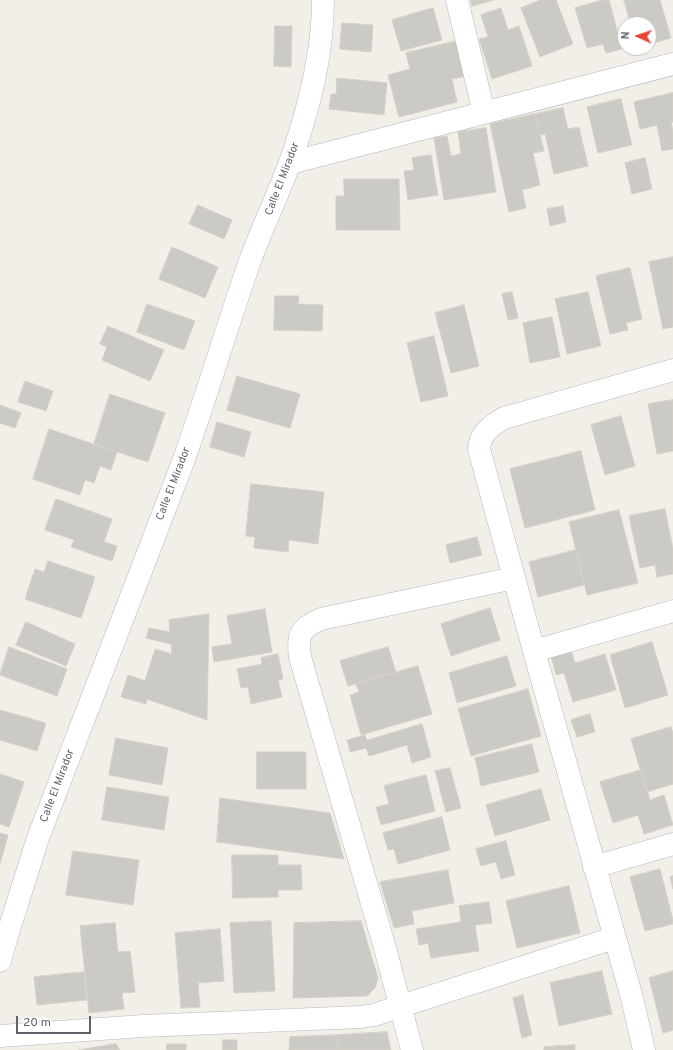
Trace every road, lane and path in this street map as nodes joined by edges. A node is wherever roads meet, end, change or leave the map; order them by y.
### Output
1 (323, 0) edge
2 (457, 0) edge
3 (673, 64) edge
4 (484, 113) junction
5 (290, 163) junction
6 (673, 370) edge
7 (514, 578) junction
8 (673, 611) edge
9 (534, 652) junction
10 (673, 844) edge
11 (594, 867) junction
12 (614, 938) junction
13 (0, 961) edge
14 (400, 1006) junction
15 (0, 1036) edge
16 (412, 1050) edge
17 (644, 1050) edge

1 - 5 street, Calle El Mirador
2 - 4 street
3 - 4 street
4 - 5 street
5 - 13 street, Calle El Mirador
6 - 7 street
7 - 9 street
7 - 14 street
8 - 9 street
9 - 11 street
10 - 11 street
11 - 12 street
12 - 14 street
12 - 17 street
14 - 15 street
14 - 16 street

